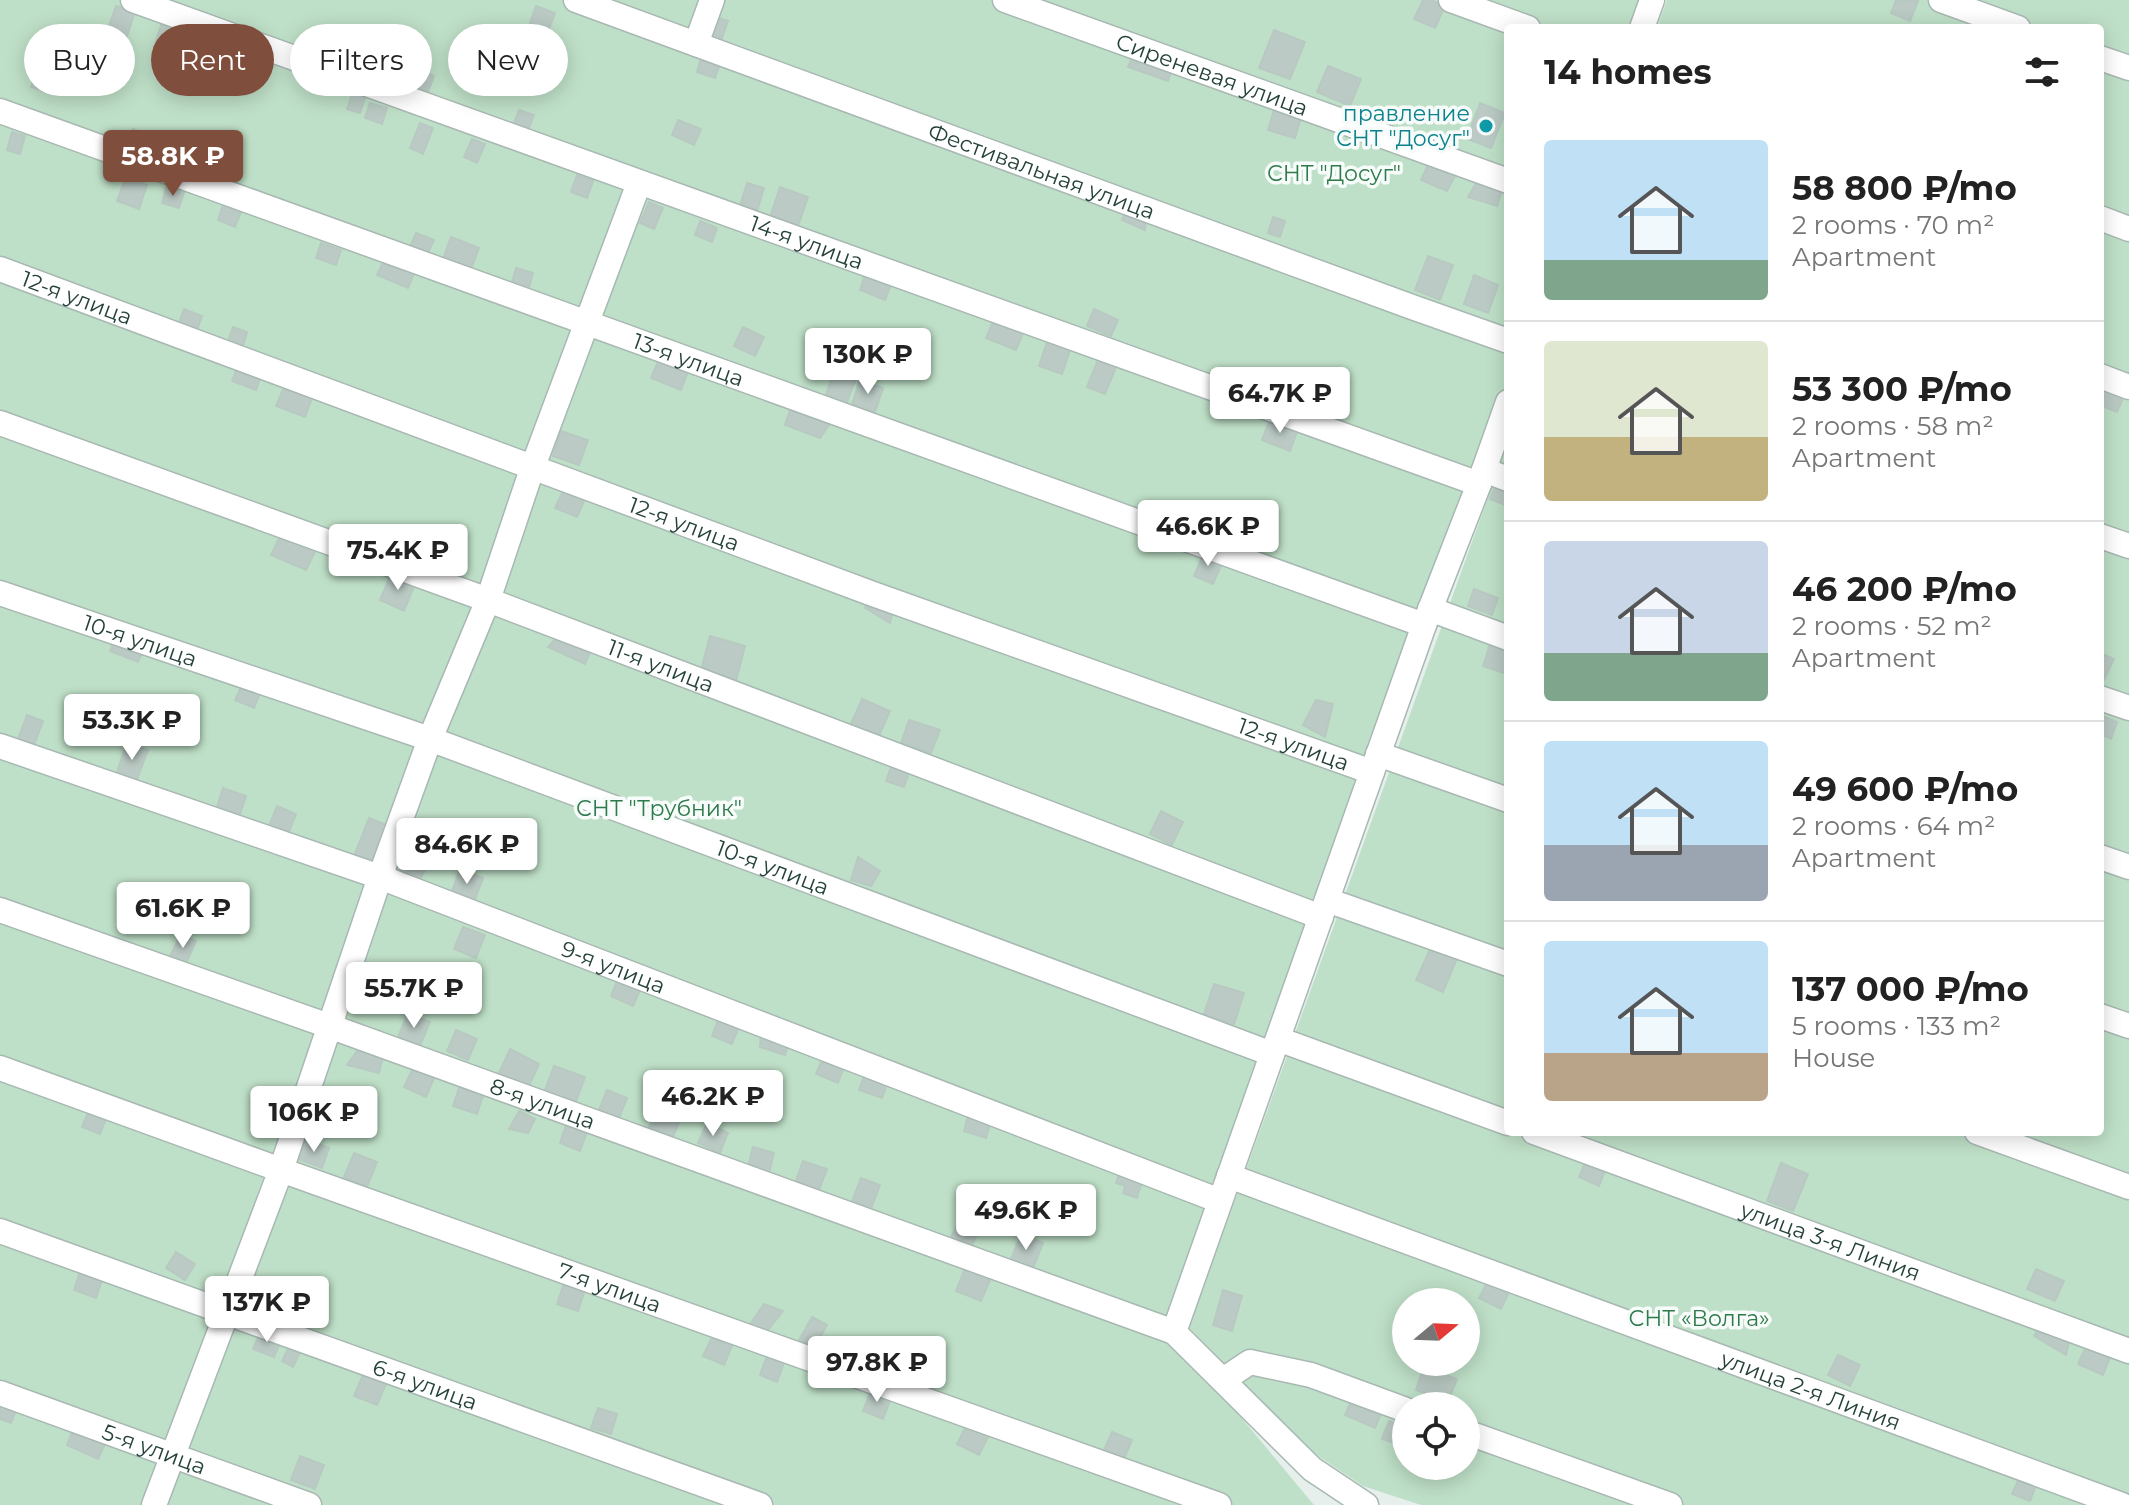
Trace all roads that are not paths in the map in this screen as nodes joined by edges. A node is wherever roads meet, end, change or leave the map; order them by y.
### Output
1 (133, 0) edge
2 (576, 0) edge
3 (712, 0) edge
4 (1005, 0) edge
5 (1451, 0) edge
6 (1652, 0) edge
7 (1941, 0) edge
8 (1517, 24) edge
9 (1643, 24) edge
10 (2007, 24) edge
11 (696, 44) junction
12 (2104, 59) edge
13 (2129, 68) edge
14 (0, 111) edge
15 (1504, 180) edge
16 (639, 183) junction
17 (2104, 220) edge
18 (2129, 229) edge
19 (0, 269) edge
20 (586, 323) junction
21 (1504, 340) edge
22 (2104, 378) edge
23 (2129, 387) edge
24 (1504, 414) edge
25 (0, 423) edge
26 (532, 469) junction
27 (1482, 477) junction
28 (1504, 479) edge
29 (2104, 537) edge
30 (2129, 546) edge
31 (0, 593) edge
32 (488, 600) junction
33 (1427, 617) junction
34 (1504, 637) edge
35 (2104, 699) edge
36 (2129, 708) edge
37 (430, 739) junction
38 (0, 746) edge
39 (1375, 763) junction
40 (1504, 799) edge
41 (2104, 858) edge
42 (2129, 867) edge
43 (380, 877) junction
44 (1324, 908) junction
45 (0, 910) edge
46 (1504, 963) edge
47 (2104, 1017) edge
48 (329, 1026) junction
49 (2129, 1026) edge
50 (1275, 1046) junction
51 (0, 1068) edge
52 (1504, 1122) edge
53 (1545, 1136) edge
54 (1988, 1136) edge
55 (281, 1170) junction
56 (1229, 1176) junction
57 (2129, 1187) edge
58 (1220, 1201) junction
59 (0, 1231) edge
60 (227, 1313) junction
61 (1174, 1332) junction
62 (2129, 1351) edge
63 (1223, 1380) junction
64 (0, 1393) edge
65 (1392, 1405) edge
66 (1480, 1437) edge
67 (172, 1456) junction
68 (154, 1505) edge
69 (309, 1505) edge
70 (760, 1505) edge
71 (1219, 1505) edge
72 (1366, 1505) edge
73 (1670, 1505) edge
74 (2122, 1505) edge

1 - 16 street, 14-я улица
2 - 11 street, Фестивальная улица
3 - 11 street
4 - 15 street, Сиреневая улица
5 - 8 street
6 - 9 street
7 - 10 street
11 - 21 street, Фестивальная улица
12 - 13 street
14 - 20 street, 13-я улица
16 - 20 street
16 - 27 street, 14-я улица
17 - 18 street
19 - 26 street, 12-я улица
20 - 26 street
20 - 33 street, 13-я улица
22 - 23 street
24 - 27 street
25 - 32 street, 11-я улица
26 - 32 street
26 - 39 street, 12-я улица
27 - 28 street, 14-я улица
27 - 33 street
29 - 30 street
31 - 37 street, 10-я улица
32 - 37 street
32 - 44 street, 11-я улица
33 - 34 street, 13-я улица
33 - 39 street
35 - 36 street
37 - 43 street
37 - 50 street, 10-я улица
38 - 43 street, 9-я улица
39 - 40 street, 12-я улица
39 - 44 street
41 - 42 street
43 - 48 street
43 - 58 street, 9-я улица
44 - 46 street, 11-я улица
44 - 50 street
45 - 48 street, 8-я улица
47 - 49 street
48 - 55 street
48 - 61 street, 8-я улица
50 - 52 street
50 - 56 street
51 - 55 street, 7-я улица
53 - 62 street, улица 3-я Линия
54 - 57 street
55 - 60 street
55 - 71 street, 7-я улица
56 - 58 street
56 - 74 street, улица 2-я Линия
58 - 61 street
59 - 60 street, 6-я улица
60 - 67 street
60 - 70 street, 6-я улица
61 - 63 street
63 - 65 street
63 - 72 street
64 - 67 street, 5-я улица
66 - 73 street
67 - 68 street
67 - 69 street, 5-я улица

